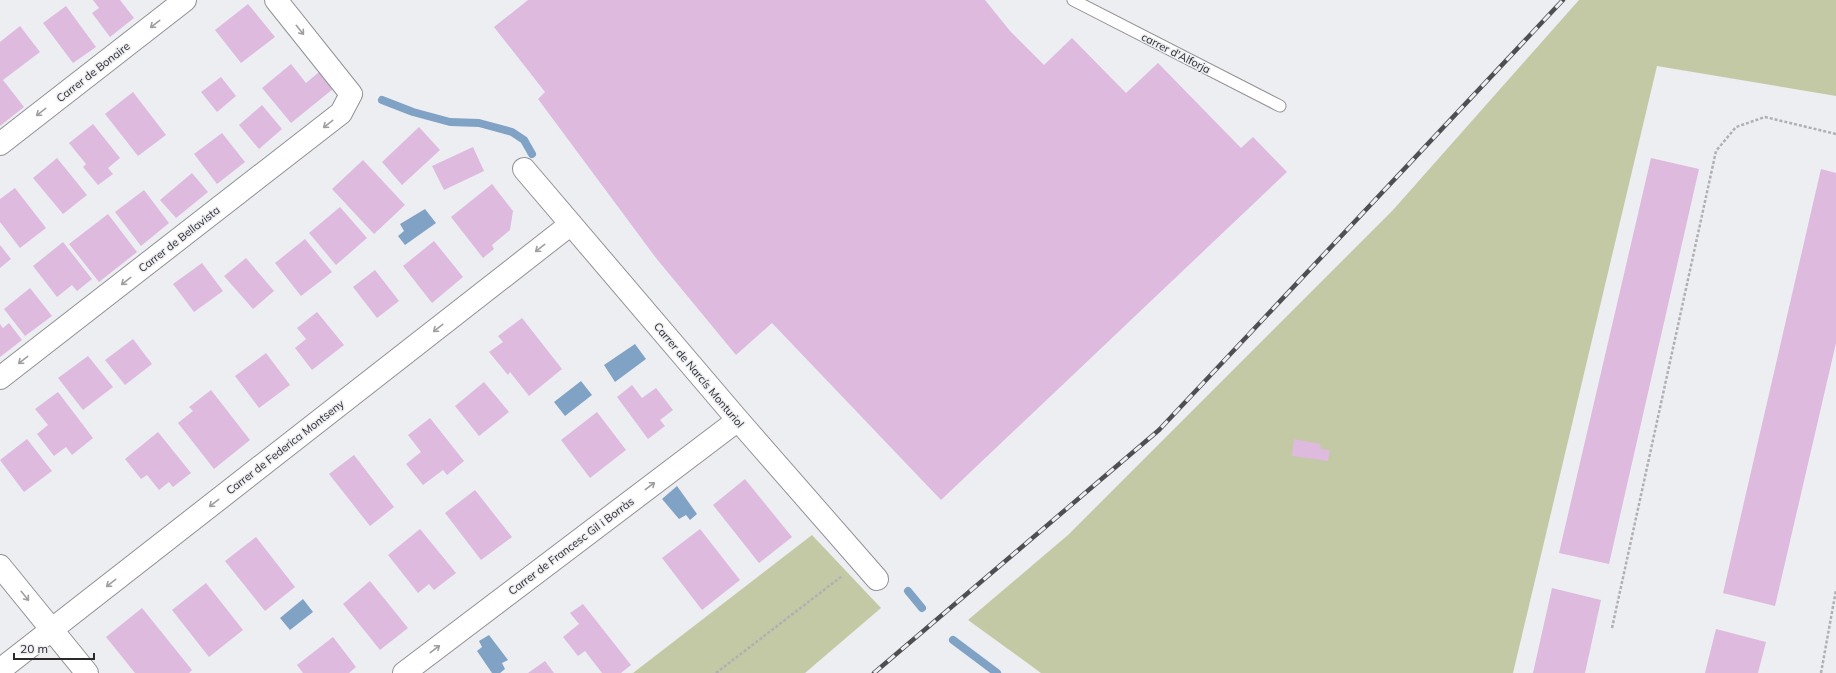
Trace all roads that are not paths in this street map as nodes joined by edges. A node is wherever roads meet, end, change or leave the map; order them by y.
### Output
1 (185, 0) edge
2 (276, 0) edge
3 (1073, 0) edge
4 (1280, 106) dead end
5 (0, 144) edge
6 (524, 169) dead end
7 (571, 224) junction
8 (0, 378) edge
9 (738, 420) junction
10 (0, 566) edge
11 (877, 579) dead end
12 (52, 629) junction
13 (0, 670) edge
14 (87, 673) edge
15 (404, 673) edge

1 -> 5 street, Carrer de Bonaire
2 -> 8 street, Carrer de Bellavista
3 - 4 lane, carrer d'Alforja
6 - 7 street, Carrer de Narcís Monturiol
7 - 9 street, Carrer de Narcís Monturiol
7 -> 12 street, Carrer de Federica Montseny
9 - 11 street, Carrer de Narcís Monturiol
15 -> 9 street, Carrer de Francesc Gil i Borràs
10 -> 12 street
12 - 13 street, Carrer de Federica Montseny
12 - 14 street

